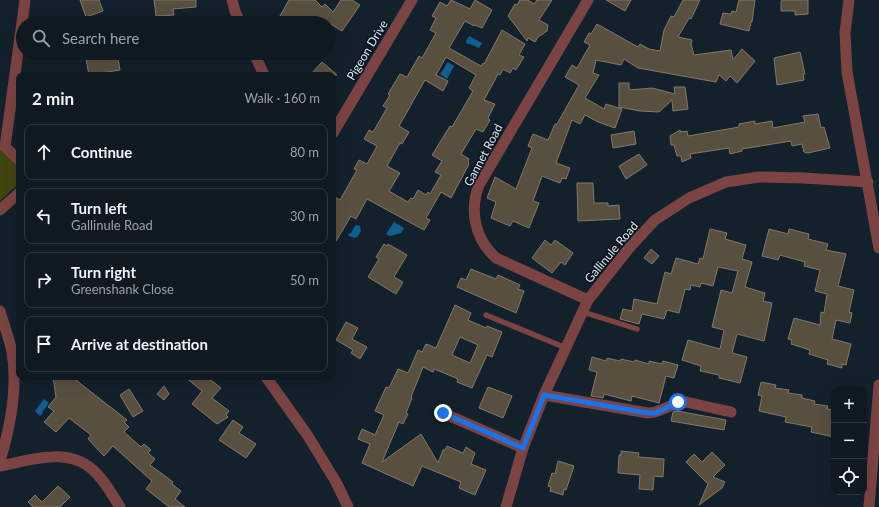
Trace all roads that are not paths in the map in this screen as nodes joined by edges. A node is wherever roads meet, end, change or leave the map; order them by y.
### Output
1 (25, 0) edge
2 (232, 0) edge
3 (412, 0) edge
4 (588, 0) edge
5 (849, 0) edge
6 (22, 16) edge
7 (237, 16) edge
8 (16, 58) edge
9 (257, 60) edge
10 (263, 72) edge
11 (336, 128) edge
12 (2, 147) edge
13 (16, 158) edge
14 (868, 182) junction
15 (16, 196) edge
16 (0, 210) edge
17 (879, 248) edge
18 (588, 300) junction
19 (0, 311) edge
20 (583, 312) junction
21 (486, 315) dead end
22 (637, 329) dead end
23 (566, 348) junction
24 (268, 380) edge
25 (879, 384) edge
26 (544, 395) junction
27 (731, 412) dead end
28 (443, 413) dead end
29 (523, 448) junction
30 (0, 461) edge
31 (0, 466) edge
32 (120, 507) edge
33 (348, 507) edge
34 (506, 507) edge
35 (869, 507) edge

1 - 6 street
2 - 7 street
3 - 11 street, Pigeon Drive
4 - 18 street, Gannet Road
5 - 14 street
8 - 12 street
9 - 10 street
12 - 13 street
14 - 17 street
14 - 18 street, Gallinule Road
15 - 16 street
18 - 20 street, Gallinule Road
19 - 30 street
20 - 22 lane
20 - 23 street, Gallinule Road
21 - 23 lane
23 - 26 street, Gallinule Road
24 - 33 street
25 - 35 street
26 - 27 street
26 - 29 street, Gallinule Road
28 - 29 street
29 - 34 street, Gallinule Road
31 - 32 street

